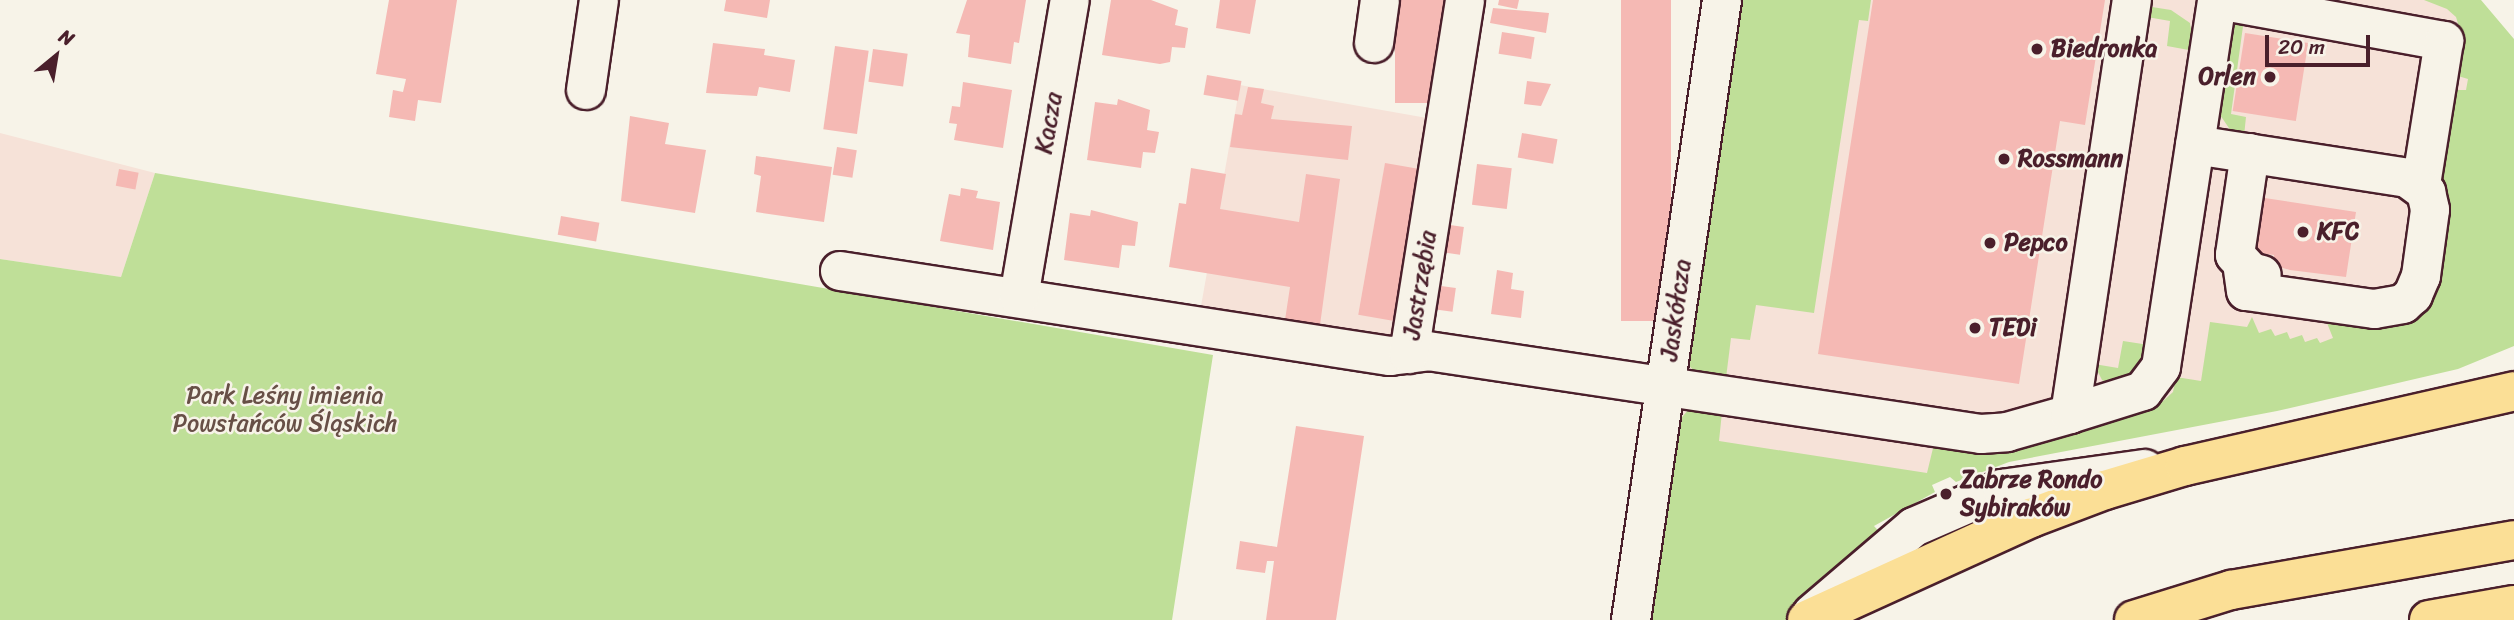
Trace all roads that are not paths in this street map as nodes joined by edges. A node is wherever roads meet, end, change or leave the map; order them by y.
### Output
1 (599, 0) edge
2 (1070, 0) edge
3 (1380, 0) edge
4 (1465, 0) edge
5 (1722, 0) edge
6 (2132, 0) edge
7 (2217, 0) edge
8 (1374, 43) dead end
9 (586, 90) dead end
10 (2195, 145) junction
11 (2250, 153) junction
12 (2421, 184) junction
13 (841, 271) dead end
14 (1019, 297) junction
15 (1409, 354) junction
16 (1666, 385) junction
17 (2514, 391) edge
18 (2070, 414) junction
19 (2514, 540) edge
20 (2514, 605) edge
21 (1631, 620) edge
22 (1806, 620) edge
23 (2134, 620) edge
24 (2429, 620) edge

1 - 9 street
2 - 14 street, Kacza
3 - 8 street
4 - 15 street, Jastrzębia
5 - 16 street, Jaskółcza
6 - 18 street
7 - 10 street, Jastrzębia
7 - 12 street
10 - 11 street
10 - 18 street, Jastrzębia
11 - 12 street
11 - 12 street
13 - 14 street
14 - 15 street
15 - 16 street, Jastrzębia
16 - 18 street, Jastrzębia
16 - 21 street, Jaskółcza
17 - 22 main road
19 - 23 main road
20 - 24 main road

